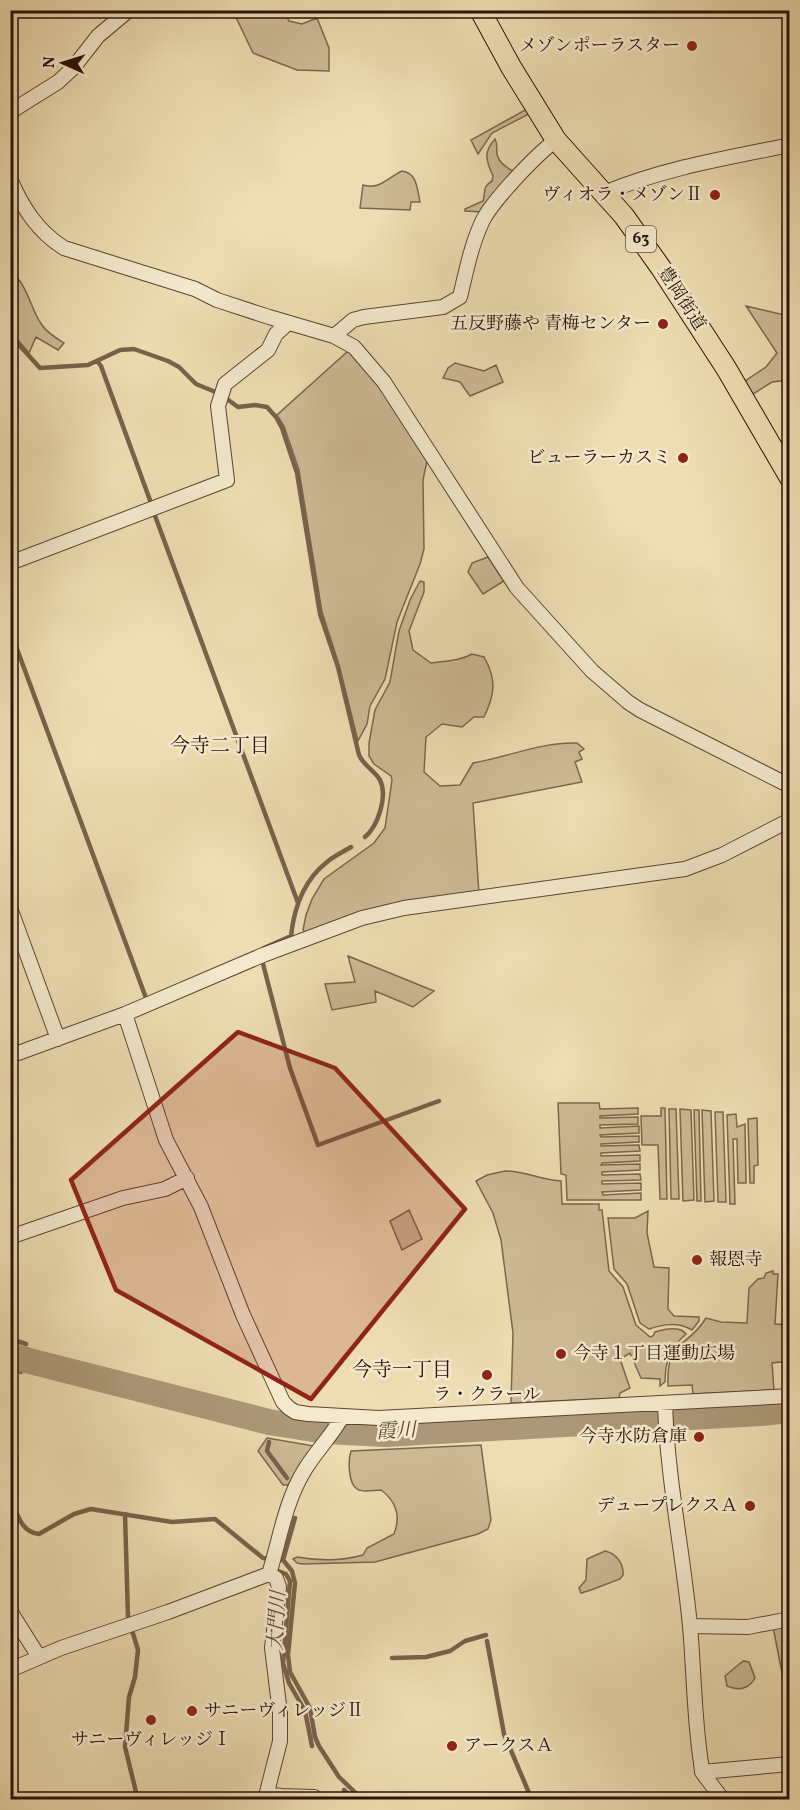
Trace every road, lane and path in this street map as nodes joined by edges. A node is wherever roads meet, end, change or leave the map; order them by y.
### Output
1 (129, 10) edge
2 (480, 10) edge
3 (10, 112) edge
4 (556, 140) junction
5 (789, 145) edge
6 (10, 179) edge
7 (604, 194) junction
8 (288, 323) junction
9 (334, 336) junction
10 (789, 476) edge
11 (10, 563) edge
12 (789, 786) edge
13 (789, 820) edge
14 (10, 908) edge
15 (125, 1014) junction
16 (58, 1039) junction
17 (10, 1056) edge
18 (187, 1178) junction
19 (10, 1237) edge
20 (789, 1396) edge
21 (665, 1406) junction
22 (341, 1420) junction
23 (271, 1566) junction
24 (10, 1611) edge
25 (789, 1619) edge
26 (690, 1626) junction
27 (39, 1657) junction
28 (10, 1670) edge
29 (789, 1764) edge
30 (702, 1772) junction
31 (266, 1797) edge
32 (315, 1800) edge
33 (723, 1800) edge

1 - 3 street
2 - 4 main road, 豊岡街道 / 63
4 - 7 main road, 豊岡街道 / 63
4 - 9 street
5 - 7 street
6 - 8 street
7 - 10 main road, 豊岡街道 / 63
8 - 9 street
8 - 11 street
9 - 12 street
13 - 15 street
14 - 16 street
15 - 16 street
15 - 18 street
16 - 17 street
18 - 19 street
18 - 22 street
20 - 21 street
21 - 22 street
21 - 26 street
22 - 23 street
23 - 27 street
23 - 31 street
24 - 27 street
25 - 26 street
26 - 30 street
27 - 28 street
29 - 30 street
30 - 33 street
31 - 32 street

